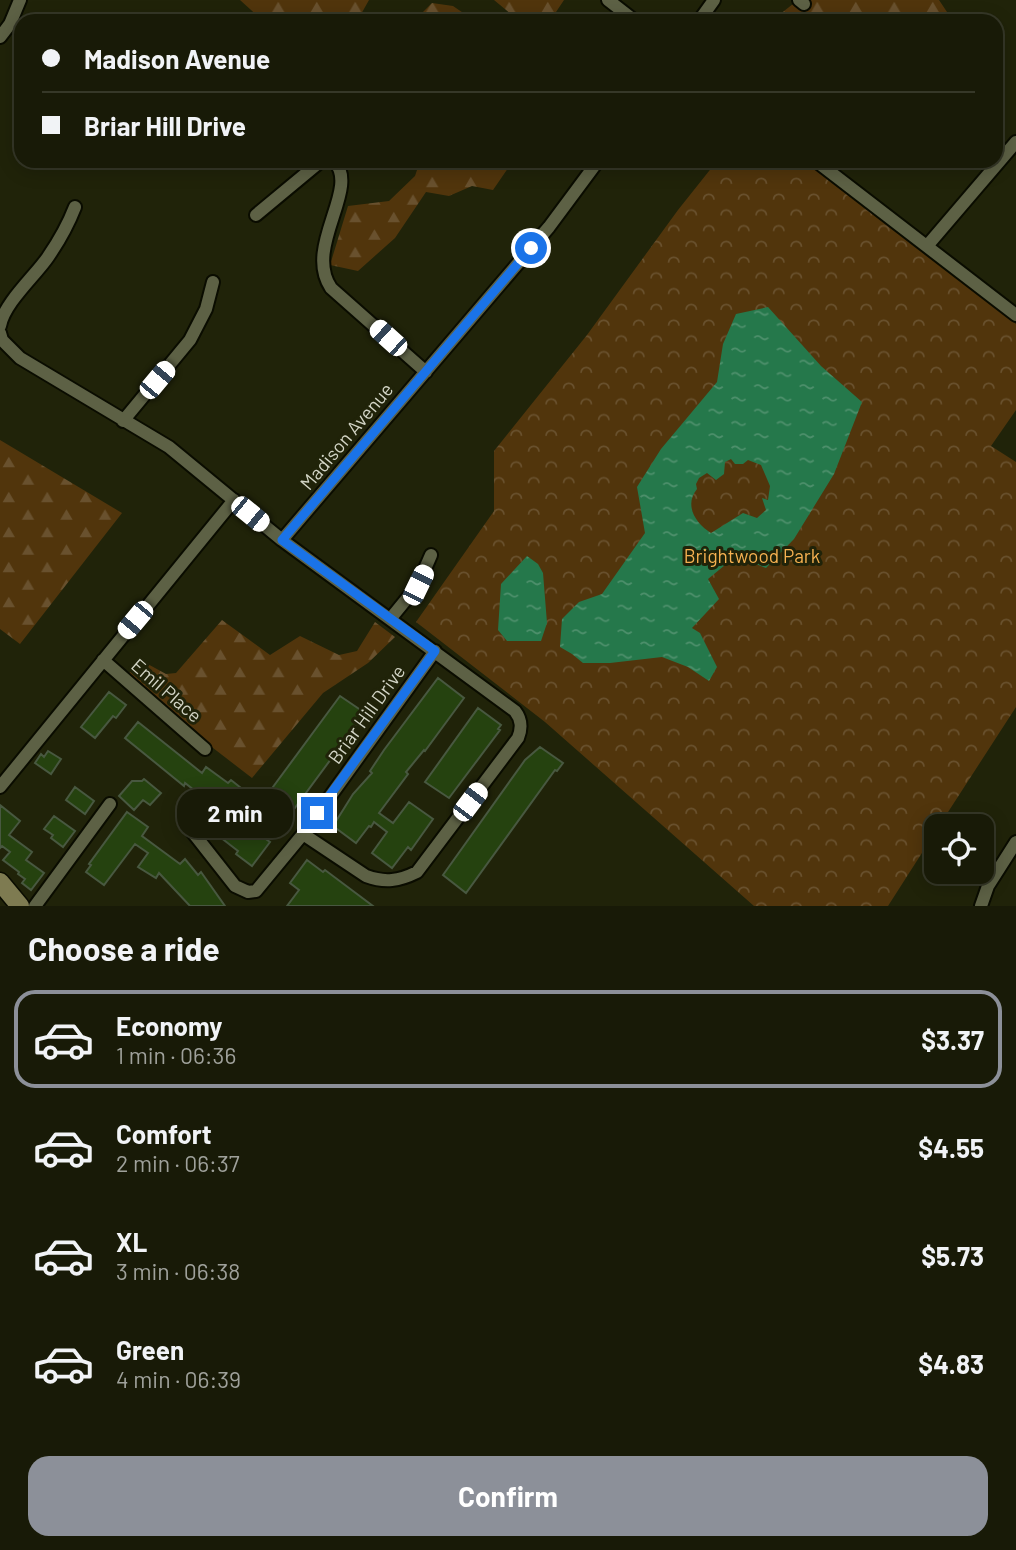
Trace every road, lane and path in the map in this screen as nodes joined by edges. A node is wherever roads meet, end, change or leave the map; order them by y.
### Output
1 (608, 0) edge
2 (14, 14) edge
3 (626, 14) edge
4 (0, 37) edge
5 (1016, 142) edge
6 (1003, 157) edge
7 (313, 168) edge
8 (339, 168) edge
9 (592, 168) edge
10 (825, 168) edge
11 (994, 168) edge
12 (75, 207) dead end
13 (256, 215) dead end
14 (927, 246) junction
15 (213, 282) dead end
16 (1016, 315) edge
17 (0, 326) edge
18 (0, 333) edge
19 (426, 372) junction
20 (124, 421) junction
21 (234, 500) junction
22 (282, 540) junction
23 (431, 555) dead end
24 (391, 618) junction
25 (435, 651) junction
26 (103, 660) junction
27 (205, 748) dead end
28 (0, 787) edge
29 (110, 804) dead end
30 (191, 830) dead end
31 (303, 834) junction
32 (1016, 842) edge
33 (0, 882) edge
34 (20, 906) edge
35 (35, 906) edge
36 (981, 906) edge

1 - 3 street
2 - 4 street
5 - 6 street
7 - 13 street
8 - 19 street
9 - 19 street, Madison Avenue
10 - 14 street
11 - 14 street
12 - 17 street
14 - 16 street
15 - 20 street
18 - 20 street
19 - 22 street, Madison Avenue
20 - 21 street
21 - 22 street
21 - 26 street
22 - 24 street
23 - 24 street
24 - 25 street
25 - 31 street, Briar Hill Drive
25 - 31 street
26 - 27 street, Emil Place
26 - 28 street
29 - 35 street
30 - 31 street, Briar Hill Drive
32 - 36 street
33 - 34 street

